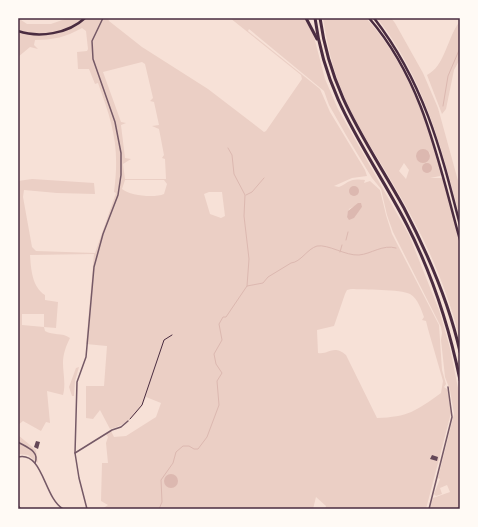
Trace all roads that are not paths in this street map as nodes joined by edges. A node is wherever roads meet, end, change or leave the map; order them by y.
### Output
1 (85, 18) edge
2 (103, 18) edge
3 (306, 18) edge
4 (315, 18) edge
5 (320, 18) edge
6 (368, 18) edge
7 (374, 18) edge
8 (18, 31) edge
9 (319, 43) junction
10 (460, 225) edge
11 (460, 240) edge
12 (460, 352) edge
13 (460, 380) edge
14 (448, 387) dead end
15 (128, 421) road end
16 (18, 442) edge
17 (76, 453) junction
18 (18, 457) edge
19 (35, 463) junction
20 (18, 505) edge
21 (460, 508) edge
22 (21, 509) edge
23 (63, 509) edge
24 (86, 509) edge
25 (429, 509) edge
26 (457, 509) edge

1 - 8 main road
2 - 17 street
3 - 9 highway
4 - 9 highway
5 - 12 highway
6 - 11 main road
7 - 10 main road
9 - 13 highway
14 - 25 street
15 - 17 street
16 - 19 street
17 - 24 street
18 - 19 street
19 - 23 street
20 - 22 lane
21 - 26 street

